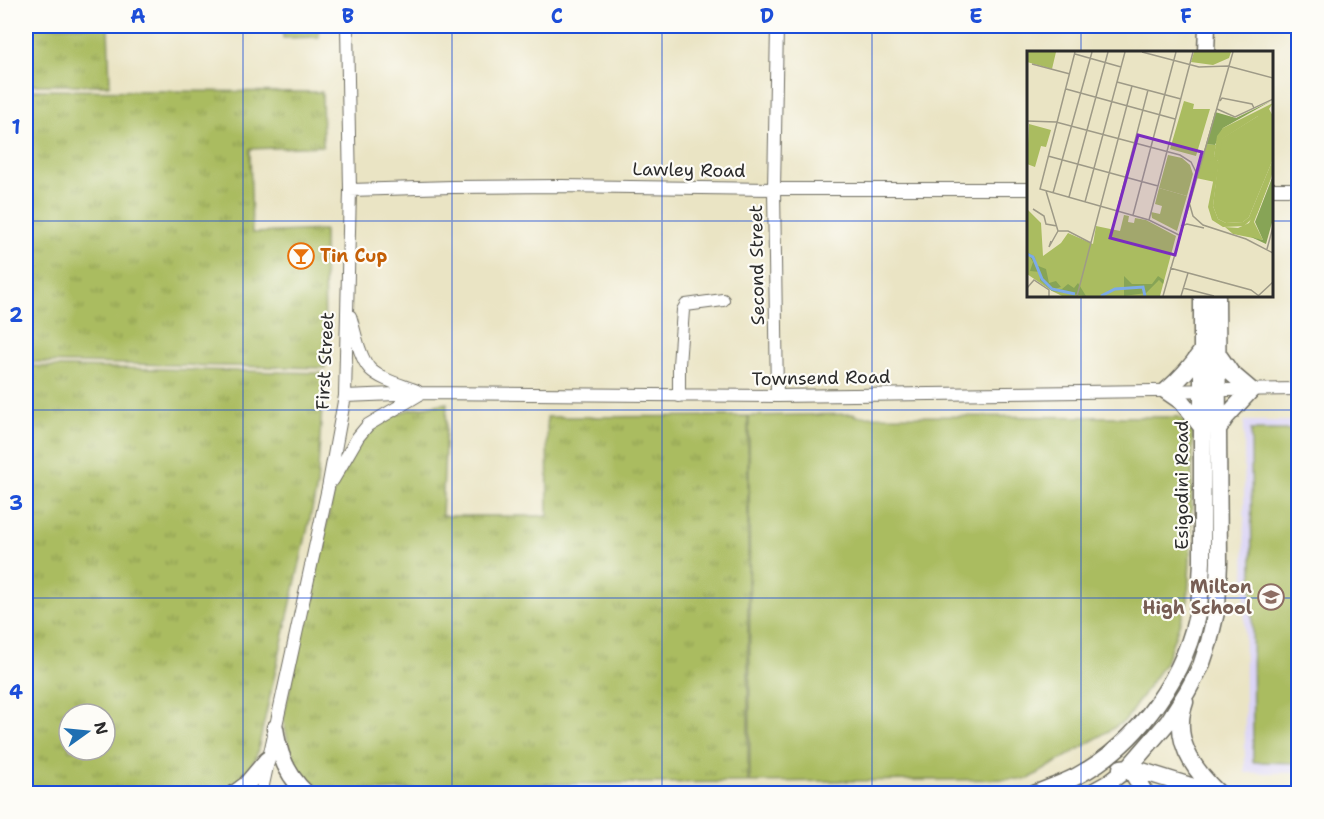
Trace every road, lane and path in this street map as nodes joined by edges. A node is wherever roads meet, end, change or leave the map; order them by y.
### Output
1 (347, 26) edge
2 (777, 26) edge
3 (1207, 26) edge
4 (1206, 51) edge
5 (774, 189) junction
6 (1027, 189) edge
7 (1273, 189) edge
8 (1299, 189) edge
9 (350, 190) junction
10 (1202, 297) edge
11 (1217, 297) edge
12 (723, 300) dead end
13 (346, 303) junction
14 (1209, 353) junction
15 (1299, 389) edge
16 (1210, 390) junction
17 (1251, 390) junction
18 (1166, 391) junction
19 (421, 393) junction
20 (345, 396) junction
21 (679, 396) junction
22 (777, 396) junction
23 (1201, 426) junction
24 (1218, 429) junction
25 (328, 488) junction
26 (1173, 678) junction
27 (1187, 692) junction
28 (275, 728) junction
29 (267, 760) junction
30 (1130, 767) junction
31 (234, 794) edge
32 (261, 794) edge
33 (307, 794) edge
34 (1034, 794) edge
35 (1059, 794) edge
36 (1089, 794) edge
37 (1146, 794) edge
38 (1217, 794) edge

1 - 9 street, First Street
2 - 5 street, Second Street
3 - 4 main road
5 - 6 street, Lawley Road
5 - 9 street, Lawley Road
5 - 22 street, Second Street
7 - 8 street
9 - 13 street, First Street
10 - 14 main road
11 - 14 main road
12 - 21 street
13 - 19 street
13 - 20 street, First Street
14 - 16 main road
14 - 17 main road
14 - 18 main road
15 - 17 street, Townsend Road
16 - 17 street, Townsend Road
16 - 18 street, Townsend Road
16 - 23 main road, Esigodini Road
16 - 24 main road, Esigodini Road
17 - 24 main road
18 - 22 street, Townsend Road
18 - 23 main road
19 - 20 street, Townsend Road
19 - 21 street, Townsend Road
19 - 25 street
20 - 25 street, First Street
21 - 22 street, Townsend Road
23 - 26 main road, Esigodini Road
24 - 27 main road, Esigodini Road
25 - 28 street, First Street
26 - 30 main road
26 - 34 main road, Esigodini Road
27 - 30 main road, Esigodini Road
27 - 38 main road
28 - 29 street, First Street
28 - 33 main road
29 - 31 main road
29 - 32 street, First Street
30 - 35 main road
30 - 36 main road, Esigodini Road
30 - 37 main road
30 - 38 main road

